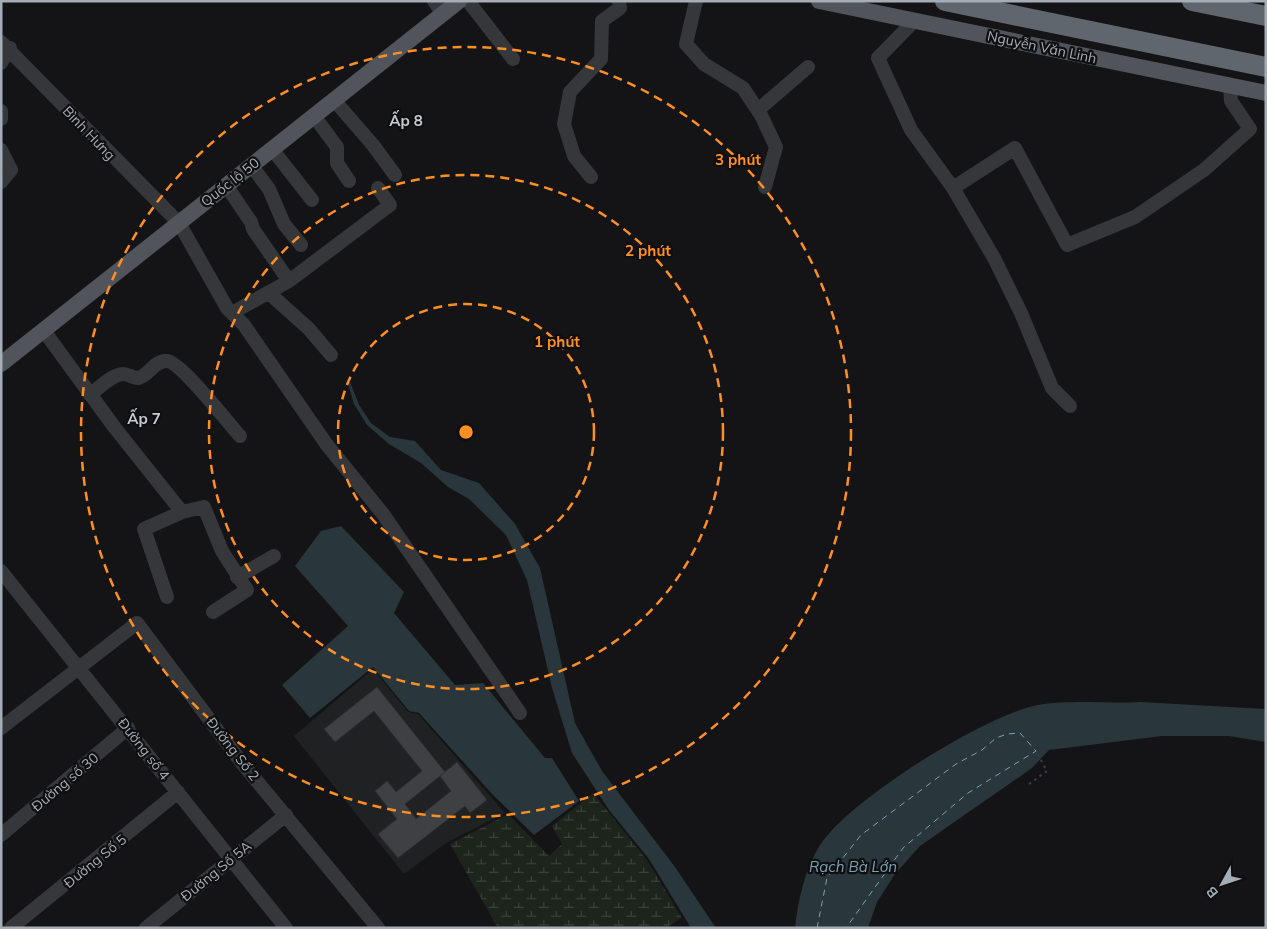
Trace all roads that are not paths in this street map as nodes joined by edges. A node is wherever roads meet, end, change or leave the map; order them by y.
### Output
1 (459, 1) edge
2 (468, 1) edge
3 (619, 1) edge
4 (696, 1) edge
5 (819, 1) edge
6 (944, 1) edge
7 (1192, 1) edge
8 (438, 8) edge
9 (1266, 16) edge
10 (914, 21) junction
11 (5, 45) edge
12 (513, 59) dead end
13 (1, 64) edge
14 (808, 67) dead end
15 (1266, 68) edge
16 (1230, 86) junction
17 (1266, 93) edge
18 (334, 100) junction
19 (758, 110) junction
20 (1, 111) edge
21 (314, 116) junction
22 (1, 119) edge
23 (272, 149) junction
24 (1, 150) edge
25 (251, 165) junction
26 (395, 175) dead end
27 (591, 177) dead end
28 (349, 181) dead end
29 (1, 182) edge
30 (226, 185) junction
31 (378, 188) dead end
32 (765, 188) dead end
33 (953, 188) junction
34 (312, 200) dead end
35 (179, 223) junction
36 (301, 246) dead end
37 (289, 281) junction
38 (269, 293) junction
39 (232, 313) junction
40 (44, 330) junction
41 (331, 355) dead end
42 (1, 364) edge
43 (90, 395) junction
44 (1070, 406) dead end
45 (240, 436) dead end
46 (182, 512) junction
47 (274, 556) dead end
48 (1, 570) edge
49 (237, 577) junction
50 (167, 597) dead end
51 (213, 612) dead end
52 (80, 667) junction
53 (520, 713) dead end
54 (2, 725) edge
55 (128, 728) junction
56 (178, 792) junction
57 (286, 815) junction
58 (1, 835) edge
59 (230, 859) junction
60 (284, 927) edge
61 (11, 928) edge
62 (146, 928) edge
63 (378, 928) edge

1 - 8 main road, Quốc lộ 50
2 - 12 street
3 - 27 street
4 - 19 street
5 - 10 main road, Nguyễn Văn Linh
6 - 15 highway, Nguyễn Văn Linh
7 - 9 highway
8 - 18 main road, Quốc lộ 50
10 - 16 main road, Nguyễn Văn Linh
10 - 33 street
11 - 13 street
11 - 35 street, Bình Hưng
14 - 19 street
16 - 17 main road, Nguyễn Văn Linh
16 - 33 street
18 - 21 main road, Quốc lộ 50
18 - 26 street
19 - 32 street
20 - 22 street
21 - 23 main road, Quốc lộ 50
21 - 28 street
23 - 25 main road, Quốc lộ 50
23 - 34 street
24 - 29 street
25 - 30 main road, Quốc lộ 50
25 - 36 street
30 - 35 main road, Quốc lộ 50
30 - 37 street
31 - 37 street
33 - 44 street
35 - 39 street, Bình Hưng
35 - 40 main road, Quốc lộ 50
37 - 38 street
38 - 39 street
38 - 41 street
39 - 53 street, Bình Hưng
40 - 42 main road, Quốc lộ 50
40 - 43 street
43 - 45 street
43 - 46 street
46 - 49 street
46 - 50 street
47 - 49 street
48 - 52 street, Đường số 4
49 - 51 street
52 - 54 street
52 - 55 street, Đường số 4
52 - 57 street, Đường Số 2
55 - 56 street, Đường số 4
55 - 58 street, Đường số 30
56 - 59 street, Đường số 4
56 - 61 street, Đường Số 5
57 - 59 street, Đường Số 5A
57 - 63 street, Đường Số 2
59 - 60 street, Đường số 4
59 - 62 street, Đường Số 5A

